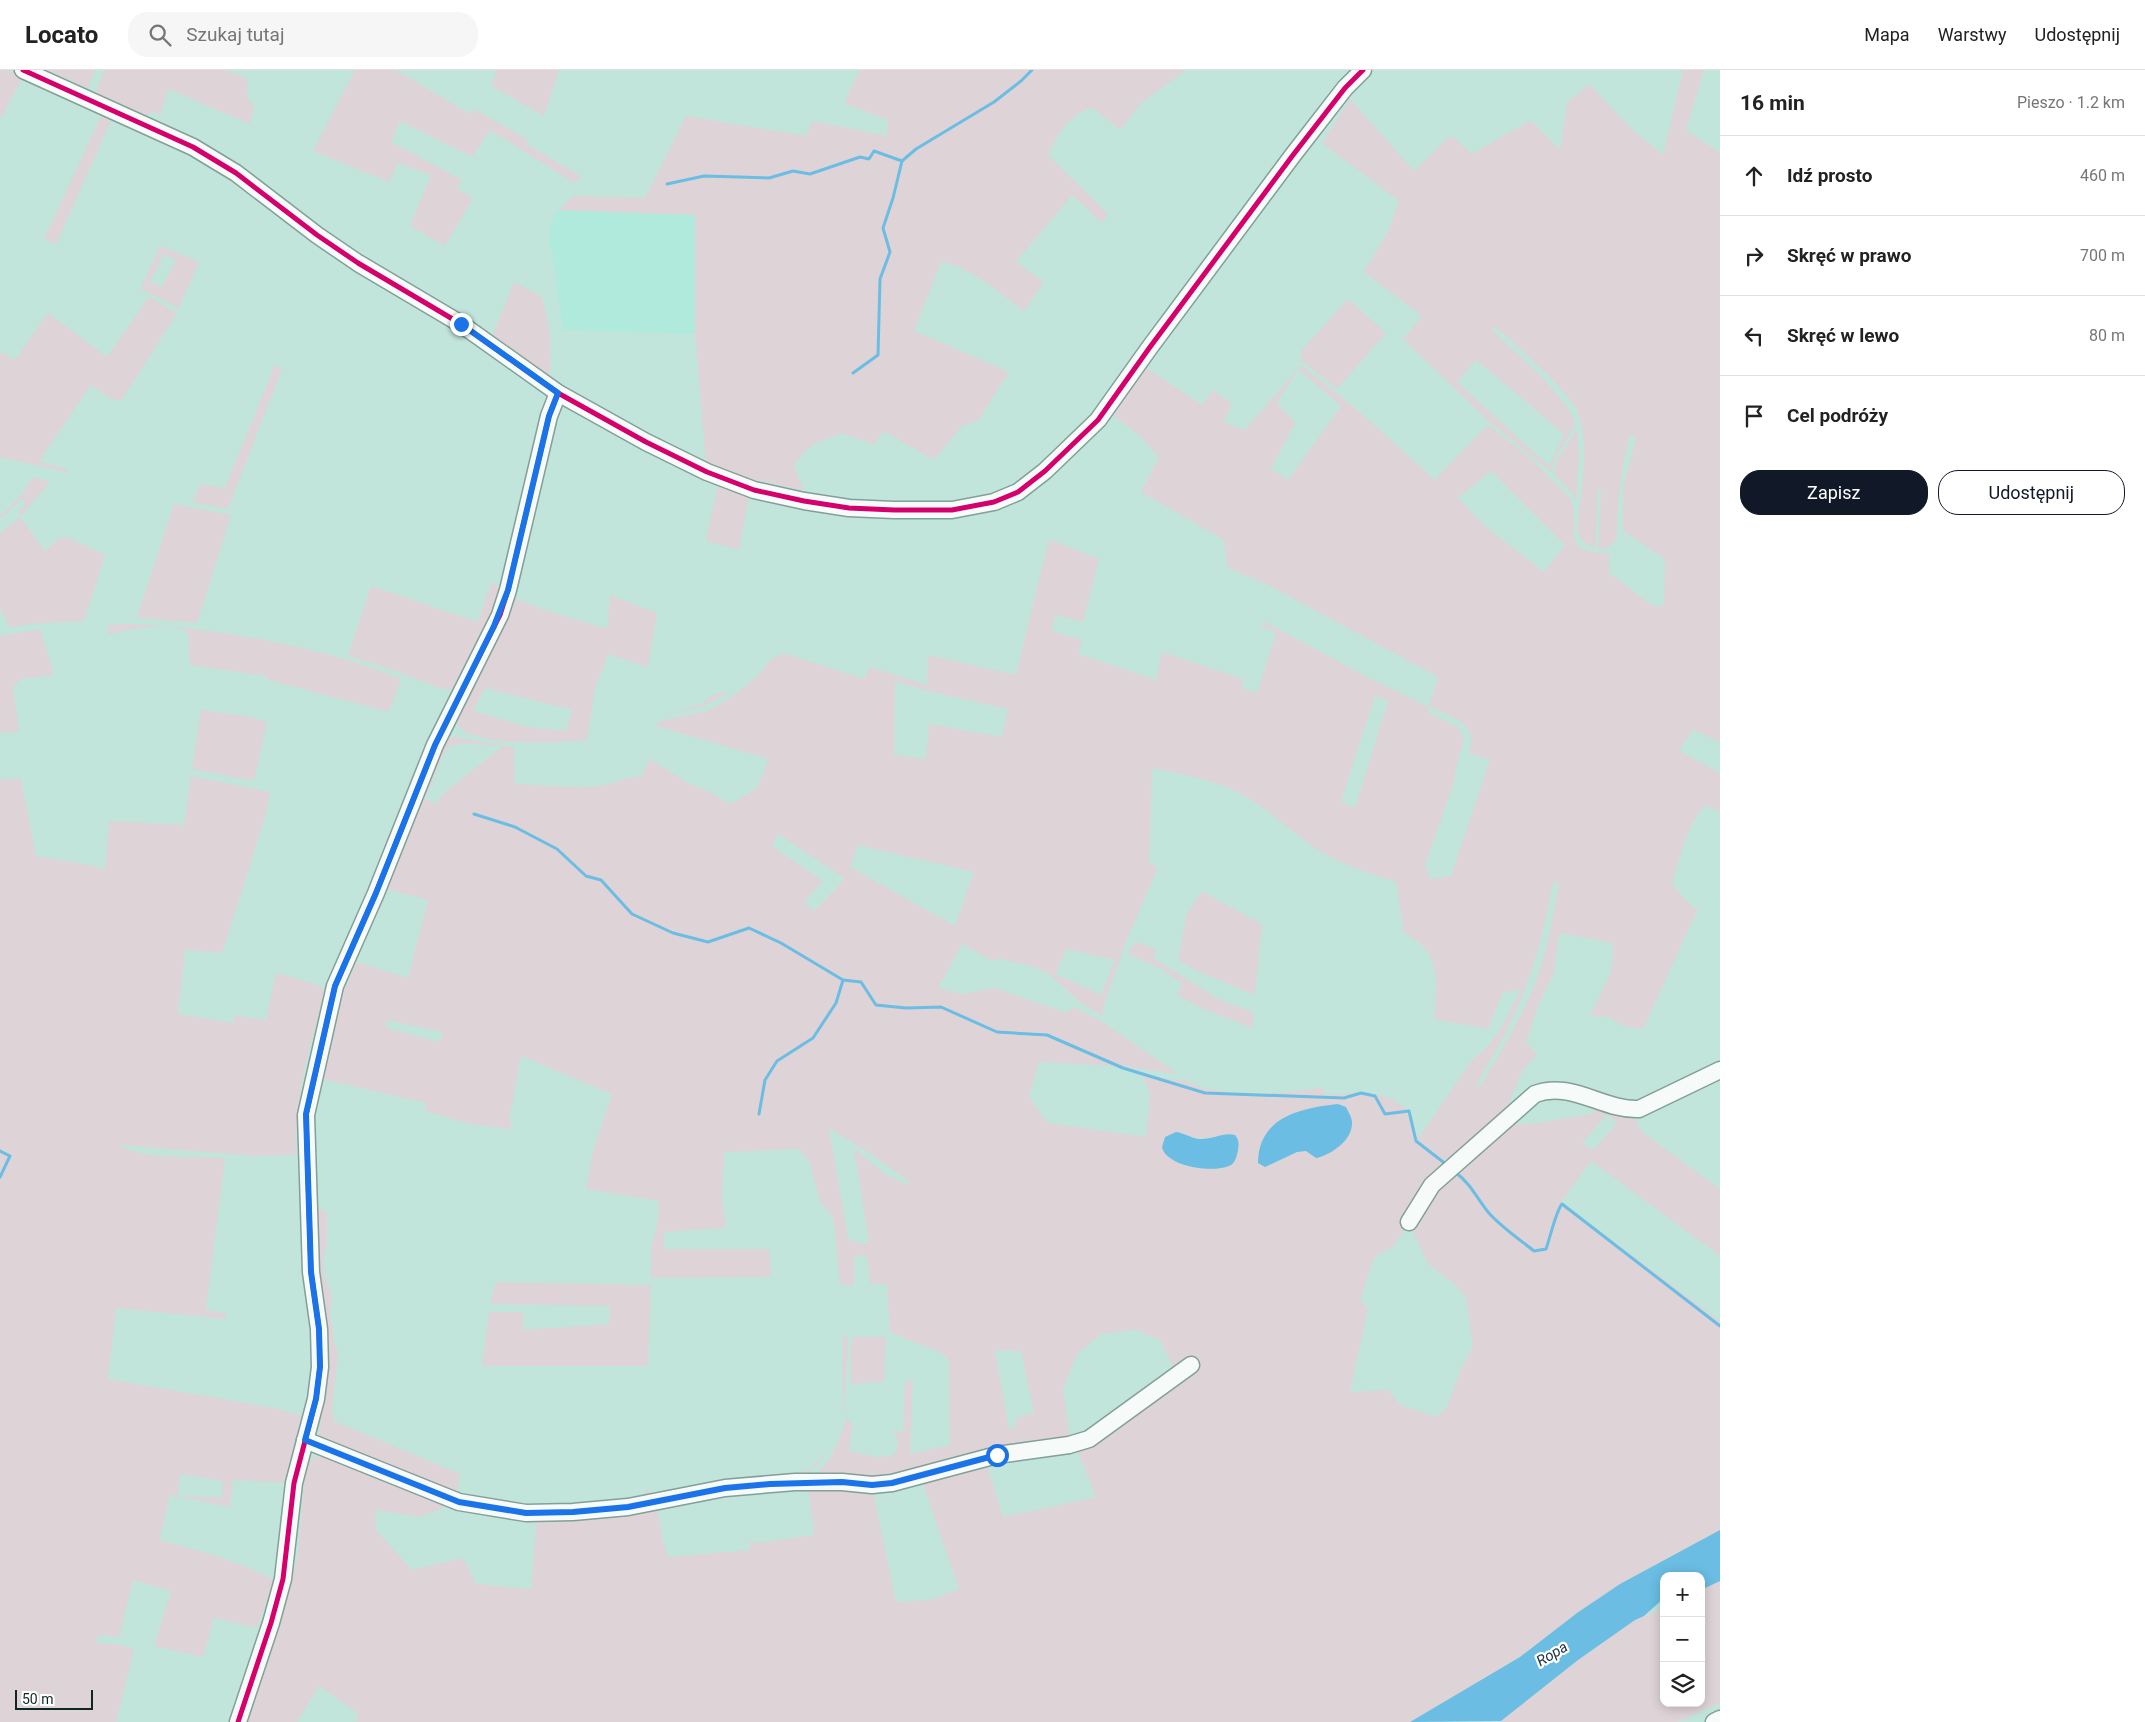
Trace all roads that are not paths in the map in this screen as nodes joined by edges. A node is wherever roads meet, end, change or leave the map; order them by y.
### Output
1 (23, 70) edge
2 (1363, 70) edge
3 (558, 393) junction
4 (1720, 1070) edge
5 (1409, 1222) dead end
6 (1191, 1365) dead end
7 (305, 1440) junction
8 (1720, 1719) edge
9 (238, 1722) edge
10 (1714, 1722) edge

1 - 3 street
2 - 3 street
3 - 7 street
4 - 5 street
6 - 7 street
7 - 9 street
8 - 10 street

